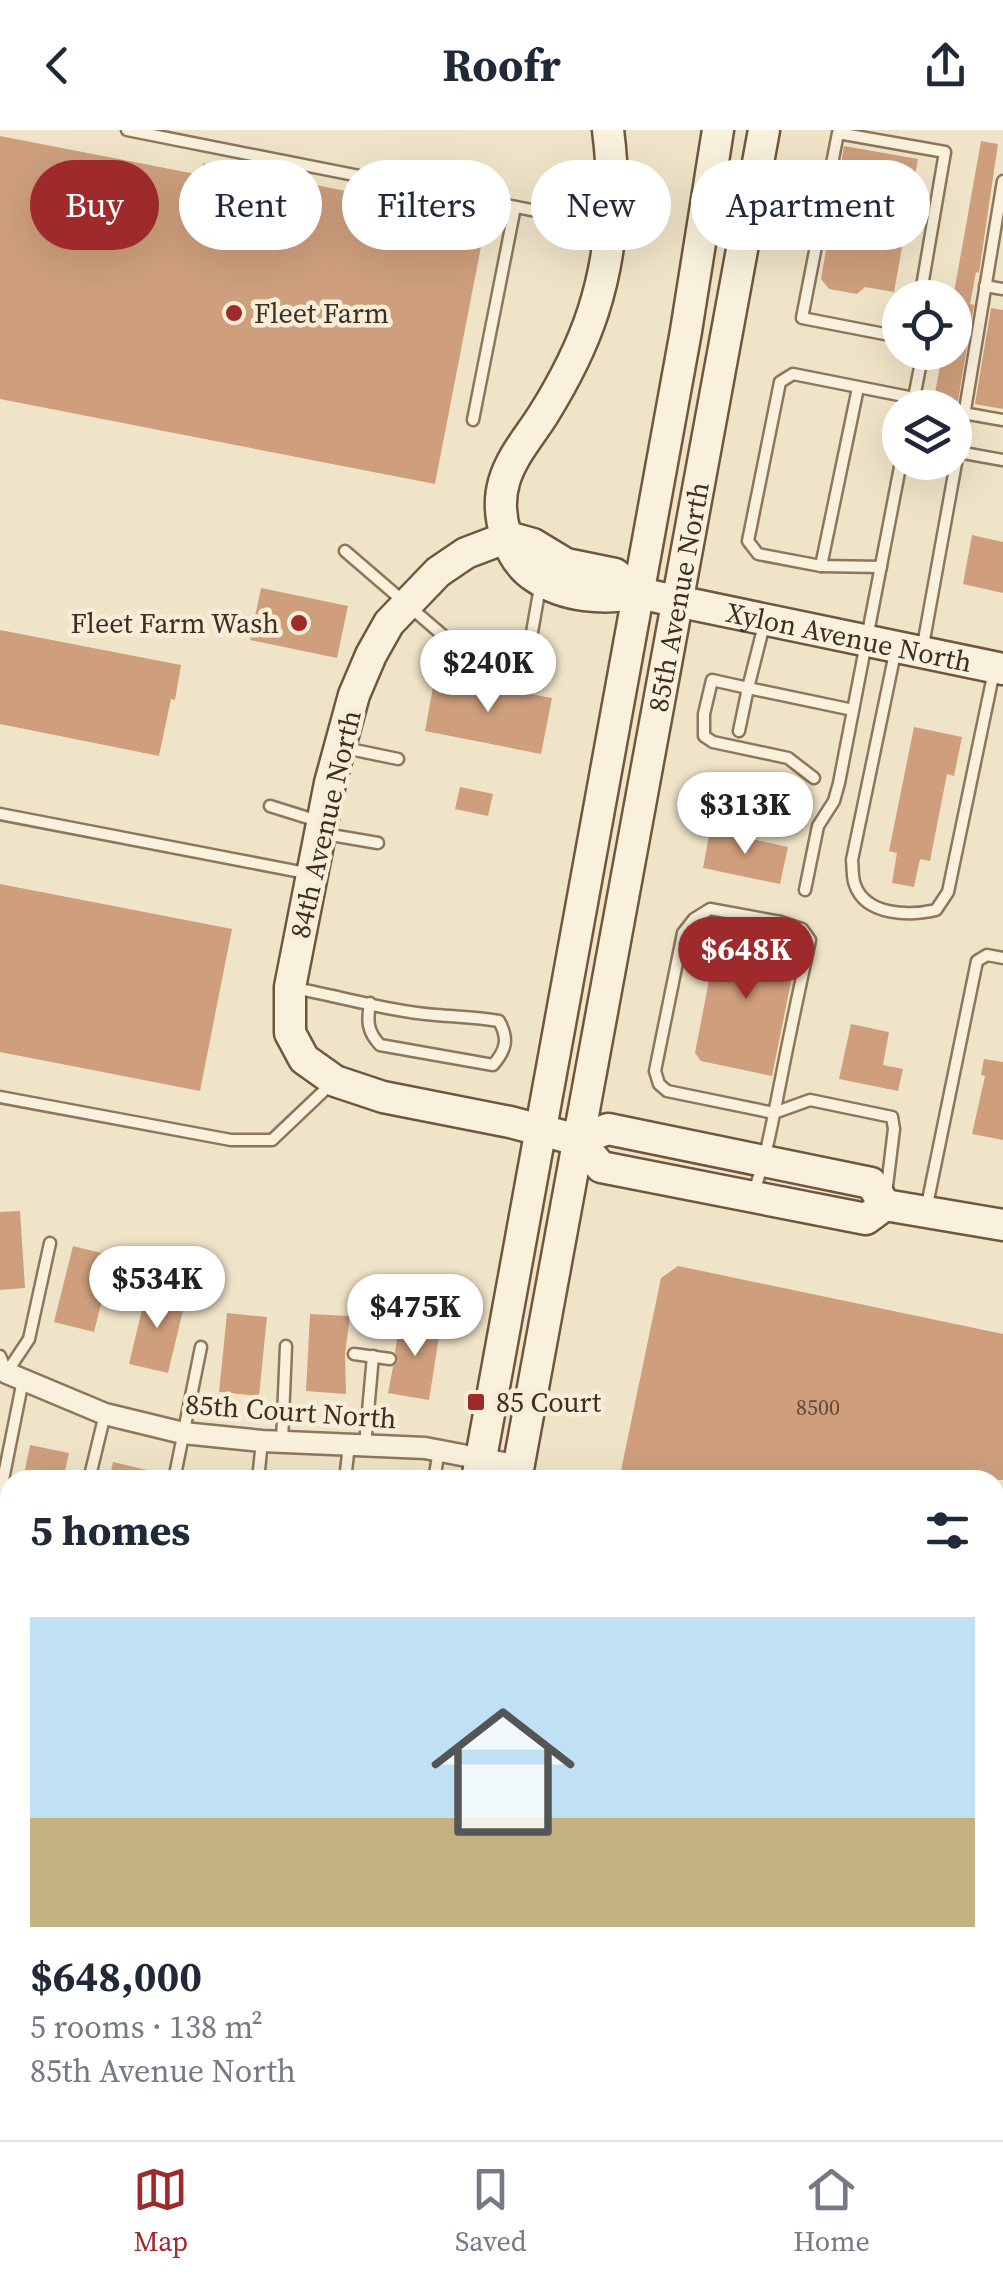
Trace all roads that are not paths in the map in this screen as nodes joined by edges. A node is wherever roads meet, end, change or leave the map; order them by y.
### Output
1 (127, 130) edge
2 (608, 130) edge
3 (718, 130) edge
4 (764, 130) edge
5 (611, 160) edge
6 (1003, 181) edge
7 (515, 207) junction
8 (531, 210) edge
9 (607, 250) edge
10 (923, 280) edge
11 (984, 286) junction
12 (1003, 289) edge
13 (882, 334) edge
14 (858, 388) junction
15 (966, 390) edge
16 (882, 395) edge
17 (972, 415) edge
18 (473, 420) dead end
19 (1003, 420) edge
20 (972, 454) edge
21 (1003, 460) edge
22 (898, 480) edge
23 (949, 480) edge
24 (508, 537) junction
25 (345, 551) dead end
26 (821, 566) junction
27 (881, 567) junction
28 (542, 581) junction
29 (638, 592) junction
30 (406, 601) junction
31 (676, 601) junction
32 (766, 619) junction
33 (446, 638) dead end
34 (895, 646) junction
35 (528, 654) dead end
36 (999, 668) edge
37 (748, 688) junction
38 (853, 710) junction
39 (739, 732) dead end
40 (339, 747) junction
41 (398, 759) dead end
42 (814, 778) dead end
43 (270, 806) dead end
44 (0, 814) edge
45 (321, 828) junction
46 (378, 843) dead end
47 (312, 874) junction
48 (804, 890) dead end
49 (1003, 958) edge
50 (290, 987) junction
51 (370, 1002) junction
52 (334, 1082) junction
53 (0, 1097) edge
54 (774, 1113) junction
55 (541, 1130) junction
56 (578, 1140) junction
57 (765, 1162) junction
58 (752, 1196) junction
59 (885, 1205) junction
60 (926, 1211) junction
61 (1003, 1224) edge
62 (50, 1243) dead end
63 (286, 1346) dead end
64 (200, 1347) dead end
65 (354, 1354) dead end
66 (373, 1356) junction
67 (390, 1359) dead end
68 (6, 1372) edge
69 (105, 1414) junction
70 (183, 1434) junction
71 (272, 1441) junction
72 (357, 1445) junction
73 (439, 1450) junction
74 (479, 1469) edge
75 (1, 1470) edge
76 (91, 1470) edge
77 (176, 1470) edge
78 (262, 1470) edge
79 (348, 1470) edge
80 (436, 1470) edge
81 (519, 1470) edge

1 - 7 lane
2 - 5 street
3 - 29 street, 85th Avenue North
4 - 31 street, 85th Avenue North
6 - 11 lane
7 - 8 lane
7 - 18 lane
9 - 24 street
10 - 13 lane
11 - 12 lane
11 - 15 lane
14 - 16 lane
14 - 26 lane
14 - 26 lane
17 - 19 lane
20 - 21 lane
22 - 27 lane
23 - 34 lane
24 - 28 street
24 - 29 street
24 - 30 street, 84th Avenue North
25 - 30 lane
26 - 27 lane
27 - 34 lane
28 - 29 street
28 - 35 lane
29 - 31 street, Xylon Avenue North
29 - 55 street, 85th Avenue North
30 - 33 lane
30 - 40 street, 84th Avenue North
31 - 32 street, Xylon Avenue North
31 - 56 street, 85th Avenue North
32 - 34 street, Xylon Avenue North
32 - 37 lane
34 - 36 street, Xylon Avenue North
34 - 36 lane
34 - 38 lane
37 - 38 lane
37 - 39 lane
37 - 42 lane
38 - 48 lane
40 - 41 lane
40 - 45 street, 84th Avenue North
43 - 45 lane
44 - 47 lane
45 - 46 lane
45 - 47 street, 84th Avenue North
47 - 50 street, 84th Avenue North
49 - 60 lane
50 - 51 lane
50 - 52 street, 84th Avenue North
51 - 51 lane
52 - 53 lane
52 - 55 street
54 - 54 lane
54 - 57 lane
54 - 59 lane
55 - 56 street
55 - 74 street, 85th Avenue North
56 - 57 street
56 - 58 street
56 - 81 street, 85th Avenue North
57 - 58 lane
57 - 59 street
58 - 59 street
59 - 60 street
60 - 61 street
62 - 68 lane
63 - 71 lane
64 - 70 lane
65 - 66 lane
66 - 67 lane
66 - 72 lane
68 - 69 street, 85th Court North
68 - 75 lane
69 - 70 street, 85th Court North
69 - 76 lane
70 - 71 street, 85th Court North
70 - 77 lane
71 - 72 street, 85th Court North
71 - 78 lane
72 - 73 street, 85th Court North
72 - 79 lane
73 - 74 street, 85th Court North
73 - 80 lane

